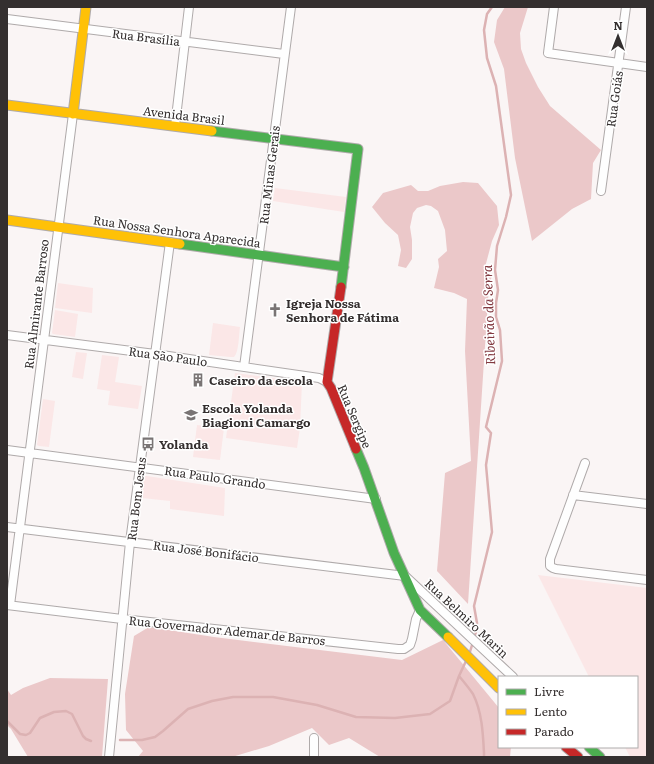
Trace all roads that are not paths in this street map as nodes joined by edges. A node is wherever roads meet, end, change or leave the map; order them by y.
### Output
1 (86, 7) edge
2 (189, 7) edge
3 (291, 7) edge
4 (554, 7) edge
5 (626, 7) edge
6 (7, 18) edge
7 (84, 28) junction
8 (185, 42) junction
9 (284, 54) junction
10 (619, 63) junction
11 (647, 66) edge
12 (7, 105) edge
13 (73, 114) junction
14 (174, 126) junction
15 (273, 139) junction
16 (358, 149) joint
17 (601, 190) dead end
18 (7, 220) edge
19 (58, 227) junction
20 (170, 242) junction
21 (258, 255) junction
22 (344, 266) junction
23 (7, 335) edge
24 (44, 339) junction
25 (155, 354) junction
26 (244, 367) junction
27 (327, 382) junction
28 (7, 450) edge
29 (29, 453) junction
30 (585, 464) dead end
31 (140, 467) junction
32 (573, 495) junction
33 (376, 499) junction
34 (647, 504) edge
35 (7, 526) edge
36 (20, 528) junction
37 (130, 542) junction
38 (405, 576) junction
39 (647, 580) edge
40 (8, 605) edge
41 (420, 610) junction
42 (122, 619) junction
43 (512, 676) edge
44 (498, 687) edge
45 (314, 738) dead end
46 (567, 748) edge
47 (590, 748) edge
48 (110, 757) edge
49 (314, 757) edge
50 (578, 757) edge
51 (600, 757) edge

1 - 7 street, Rua Almirante Barroso
2 - 8 street
3 - 9 street, Rua Minas Gerais
4 - 10 street
5 - 10 street, Rua Goiás
6 - 7 street, Rua Brasília
7 - 8 street, Rua Brasília
7 - 13 street, Rua Almirante Barroso
8 - 9 street, Rua Brasília
8 - 14 street
9 - 15 street, Rua Minas Gerais
10 - 11 street
10 - 17 street, Rua Goiás
12 - 13 street, Avenida Brasil
13 - 14 street, Avenida Brasil
13 - 19 street, Rua Almirante Barroso
14 - 15 street, Avenida Brasil
15 - 16 street, Avenida Brasil
15 - 21 street, Rua Minas Gerais
16 - 22 street, Rua Sergipe
18 - 19 street, Rua Nossa Senhora Aparecida
19 - 20 street, Rua Nossa Senhora Aparecida
19 - 24 street, Rua Almirante Barroso
20 - 21 street, Rua Nossa Senhora Aparecida
20 - 25 street, Rua Bom Jesus
21 - 22 street, Rua Nossa Senhora Aparecida
21 - 26 street, Rua Minas Gerais
22 - 27 street, Rua Sergipe
23 - 24 street, Rua São Paulo
24 - 25 street, Rua São Paulo
24 - 29 street, Rua Almirante Barroso
25 - 26 street, Rua São Paulo
25 - 31 street, Rua Bom Jesus
26 - 27 street, Rua São Paulo
27 - 33 street, Rua Sergipe
28 - 29 street, Rua Paulo Grando
29 - 31 street, Rua Paulo Grando
29 - 36 street, Rua Almirante Barroso
30 - 32 street
31 - 33 street, Rua Paulo Grando
31 - 37 street, Rua Bom Jesus
32 - 34 street
32 - 39 street
33 - 38 street, Rua Sergipe
35 - 36 street, Rua José Bonifácio
36 - 37 street, Rua José Bonifácio
36 - 40 street, Rua Almirante Barroso
37 - 38 street, Rua José Bonifácio
37 - 42 street, Rua Bom Jesus
38 - 41 street, Rua Sergipe
38 - 43 street, Rua Belmiro Marin
40 - 42 street, Rua Governador Ademar de Barros
41 - 42 street, Rua Governador Ademar de Barros
41 - 44 street
42 - 48 street, Rua Bom Jesus
45 - 49 street
46 - 50 street
47 - 51 street

